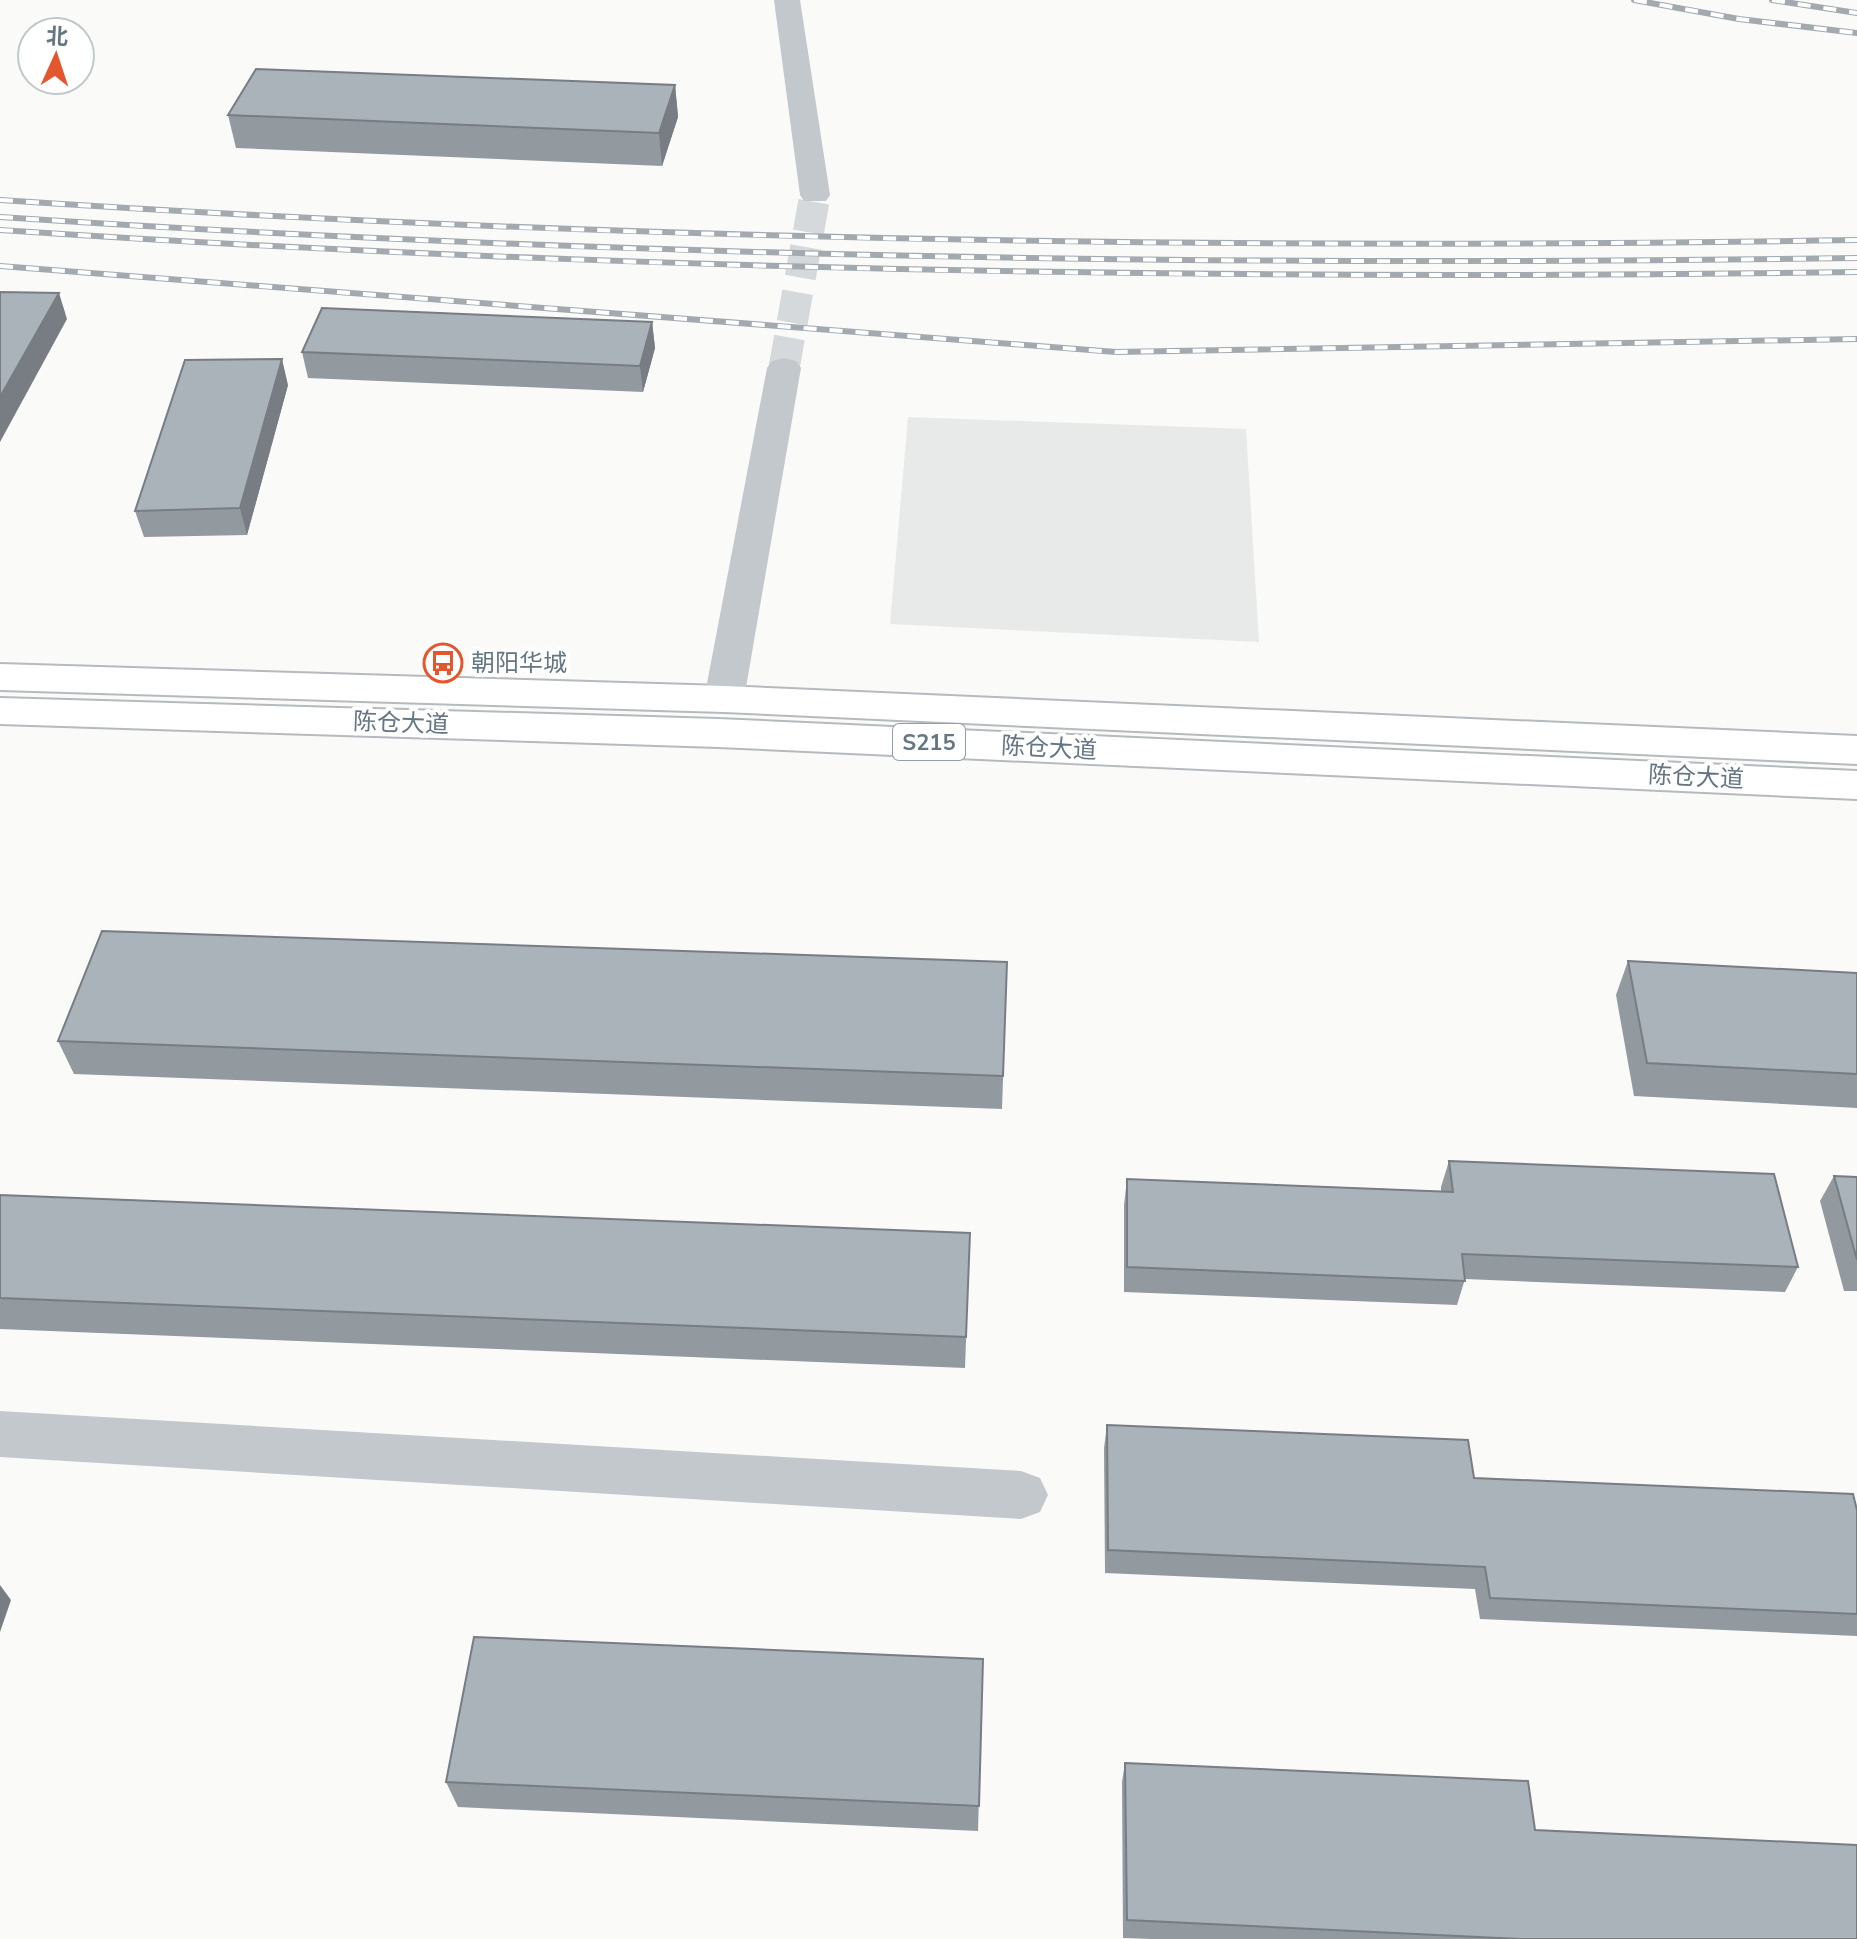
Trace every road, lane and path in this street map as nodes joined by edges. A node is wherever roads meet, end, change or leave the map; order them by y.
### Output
1 (787, 0) edge
2 (815, 195) tunnel mouth
3 (784, 368) tunnel mouth
4 (0, 677) edge
5 (724, 699) junction
6 (0, 711) edge
7 (1857, 750) edge
8 (1857, 785) edge
9 (0, 1434) edge
10 (1021, 1495) dead end

1 - 2 street
3 - 5 street
4 - 5 main road, 陈仓大道 / S215
5 - 7 main road, 陈仓大道 / S215
6 - 8 main road, 陈仓大道 / S215
9 - 10 street

